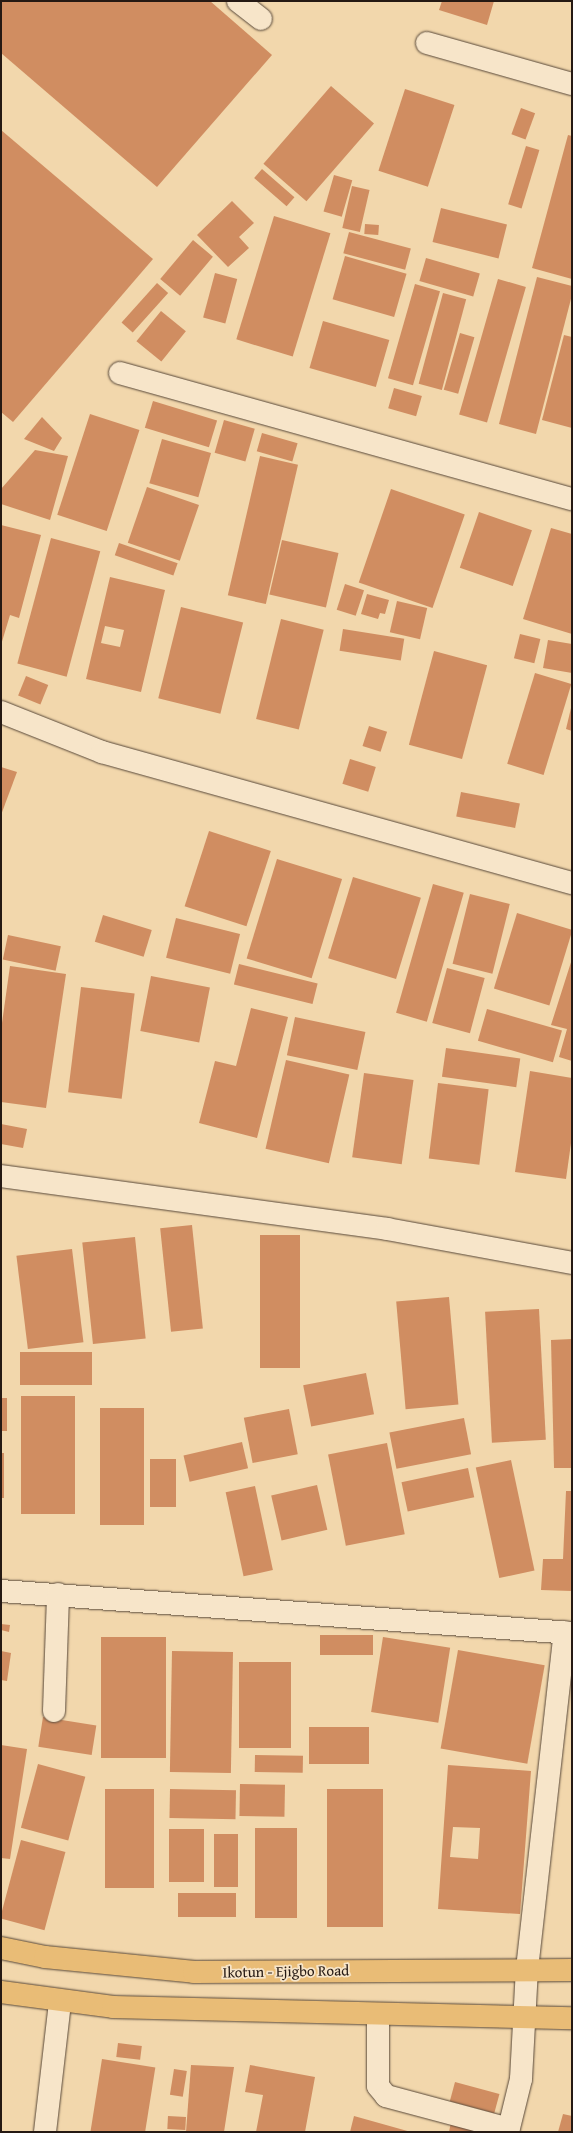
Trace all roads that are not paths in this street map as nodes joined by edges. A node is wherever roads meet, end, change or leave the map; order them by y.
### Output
1 (238, 1) edge
2 (260, 19) dead end
3 (426, 44) dead end
4 (572, 84) edge
5 (120, 373) dead end
6 (572, 499) edge
7 (1, 712) edge
8 (572, 883) edge
9 (1, 1176) edge
10 (572, 1263) edge
11 (1, 1591) edge
12 (58, 1594) junction
13 (569, 1632) edge
14 (54, 1711) dead end
15 (1, 1948) edge
16 (527, 1969) junction
17 (572, 1970) edge
18 (1, 1992) edge
19 (60, 2003) junction
20 (378, 2014) junction
21 (527, 2017) junction
22 (572, 2018) edge
23 (508, 2130) edge
24 (45, 2132) edge

1 - 2 street
3 - 4 street
5 - 6 street
7 - 8 street
9 - 10 street
11 - 12 street
12 - 13 street
12 - 14 street
13 - 16 street
15 - 16 main road, Ikotun - Ejigbo Road
16 - 17 main road, Ikotun - Ejigbo Road
16 - 21 street
18 - 19 main road
19 - 20 main road
19 - 24 street
20 - 21 main road
20 - 23 street
21 - 22 main road
21 - 23 street

